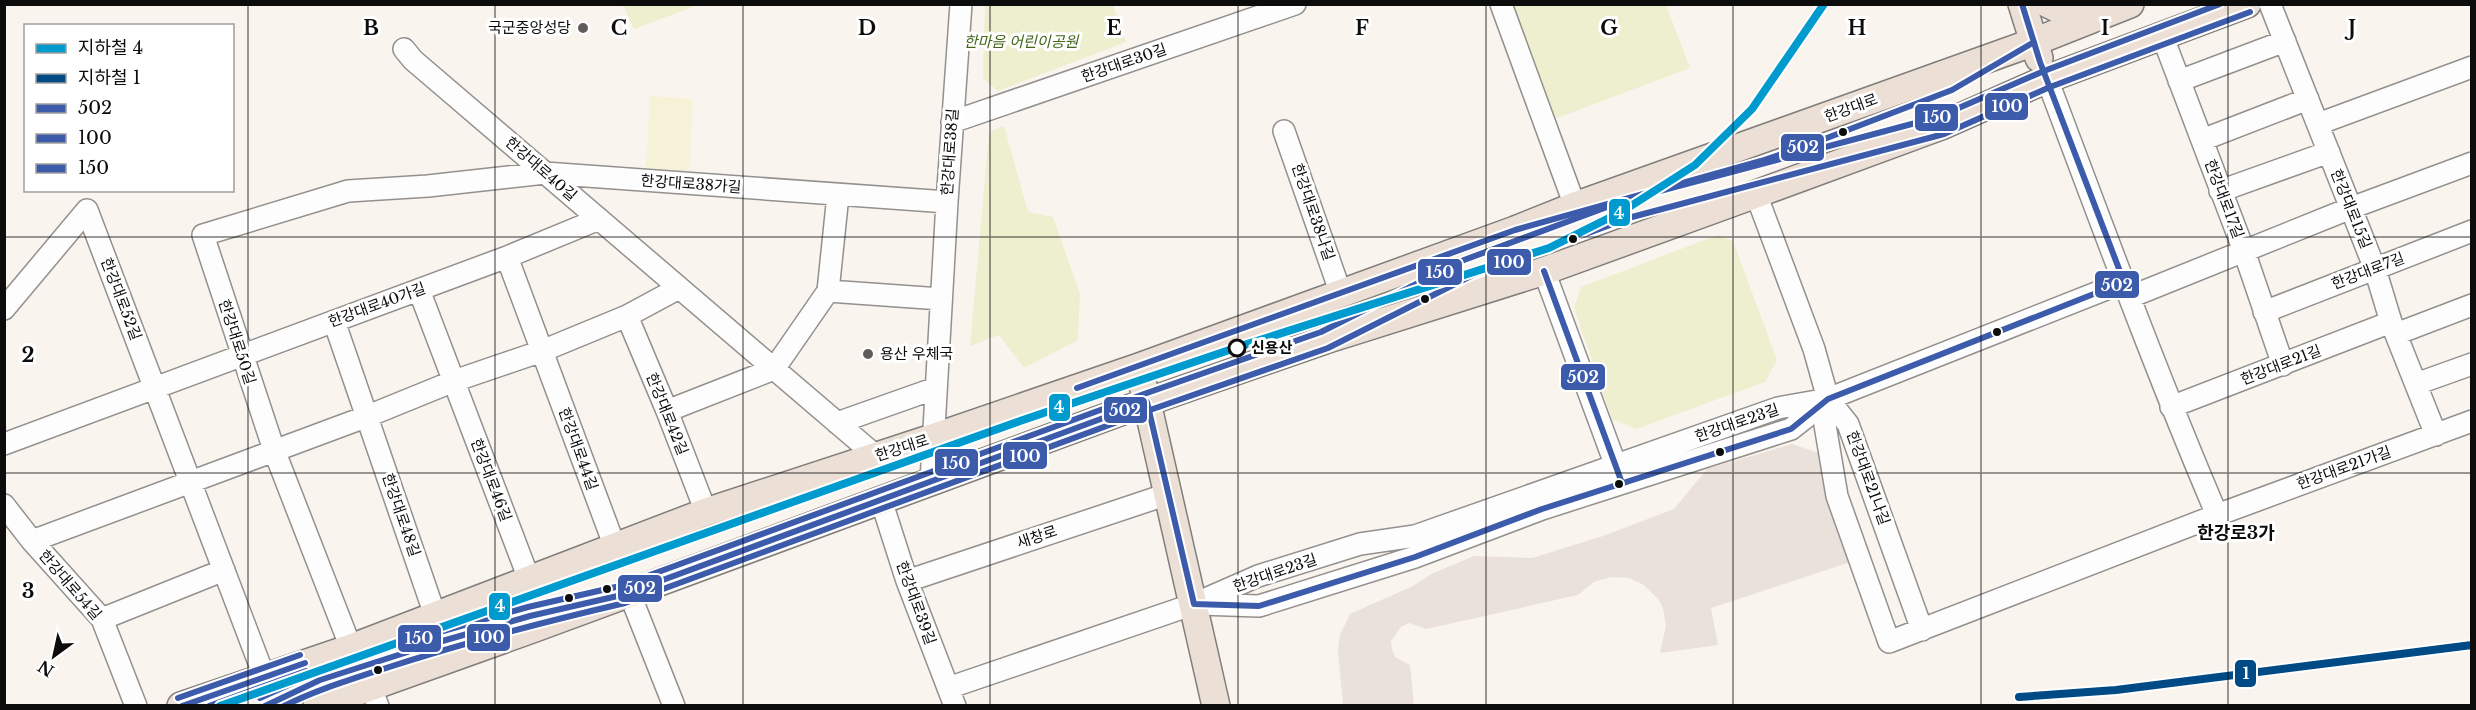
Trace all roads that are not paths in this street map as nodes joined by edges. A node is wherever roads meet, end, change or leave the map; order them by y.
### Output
1 (961, 4) edge
2 (1295, 4) edge
3 (1501, 4) edge
4 (2022, 4) edge
5 (2048, 4) edge
6 (2247, 4) edge
7 (2270, 4) edge
8 (2124, 7) edge
9 (2162, 35) junction
10 (2285, 41) junction
11 (2034, 42) junction
12 (404, 49) dead end
13 (2472, 67) edge
14 (2047, 79) junction
15 (2179, 81) junction
16 (2308, 99) junction
17 (952, 122) junction
18 (2318, 124) junction
19 (1284, 131) dead end
20 (2202, 140) junction
21 (2329, 152) junction
22 (2472, 163) edge
23 (544, 173) junction
24 (2220, 191) junction
25 (1756, 194) junction
26 (838, 195) junction
27 (946, 202) junction
28 (1575, 206) junction
29 (2351, 208) junction
30 (599, 219) junction
31 (2472, 231) edge
32 (203, 234) joint
33 (2244, 251) junction
34 (507, 257) junction
35 (2375, 268) junction
36 (1544, 272) junction
37 (680, 288) junction
38 (418, 290) junction
39 (2127, 290) junction
40 (828, 291) junction
41 (1341, 294) junction
42 (941, 299) junction
43 (2472, 305) edge
44 (4, 309) edge
45 (2264, 312) junction
46 (627, 316) junction
47 (333, 321) junction
48 (2394, 328) junction
49 (542, 351) junction
50 (241, 356) junction
51 (2472, 364) edge
52 (2283, 365) junction
53 (1139, 367) junction
54 (774, 369) junction
55 (454, 381) junction
56 (2416, 384) junction
57 (154, 388) junction
58 (936, 388) junction
59 (1828, 399) junction
60 (1147, 402) junction
61 (2171, 407) junction
62 (668, 411) junction
63 (368, 416) junction
64 (2472, 421) edge
65 (837, 423) junction
66 (2436, 435) junction
67 (933, 438) junction
68 (4, 444) edge
69 (273, 450) junction
70 (876, 456) junction
71 (1619, 474) junction
72 (190, 481) junction
73 (931, 482) junction
74 (1168, 494) junction
75 (881, 500) junction
76 (4, 505) edge
77 (706, 512) junction
78 (2217, 515) junction
79 (32, 541) junction
80 (615, 547) junction
81 (224, 570) junction
82 (529, 579) junction
83 (907, 581) junction
84 (629, 592) junction
85 (1194, 604) junction
86 (435, 615) junction
87 (102, 619) junction
88 (1922, 630) junction
89 (351, 648) junction
90 (264, 676) junction
91 (375, 697) edge
92 (952, 697) edge
93 (136, 705) edge
94 (182, 705) edge
95 (317, 705) edge
96 (674, 705) edge
97 (1216, 705) edge

1 - 17 street, 한강대로38길
2 - 17 street, 한강대로30길
3 - 28 street
4 - 11 main road
5 - 8 main road
6 - 9 main road
7 - 10 street, 한강대로15길
8 - 11 main road, 한강대로
9 - 14 main road
9 - 15 street, 한강대로17길
10 - 15 street
10 - 16 street, 한강대로15길
11 - 14 main road
11 - 28 main road, 한강대로
12 - 23 street, 한강대로40길
13 - 18 street
14 - 25 main road
14 - 39 street
15 - 20 street, 한강대로17길
16 - 18 street, 한강대로15길
16 - 20 street
17 - 27 street, 한강대로38길
18 - 21 street, 한강대로15길
19 - 41 street, 한강대로38나길
20 - 24 street, 한강대로17길
21 - 24 street, 한강대로15길
21 - 29 street, 한강대로15길
22 - 29 street
23 - 26 street, 한강대로38가길
23 - 30 street, 한강대로40길
23 - 32 street, 한강대로38가길
24 - 33 street, 한강대로17길
25 - 36 main road
25 - 59 street
26 - 27 street, 한강대로38가길
26 - 40 street
27 - 42 street, 한강대로38길
28 - 41 main road, 한강대로
29 - 33 street
29 - 35 street, 한강대로15길
30 - 34 street, 한강대로40가길
30 - 37 street, 한강대로40길
31 - 35 street, 한강대로7길
32 - 50 street, 한강대로50길
33 - 39 street
33 - 45 street, 한강대로17길
34 - 38 street, 한강대로40가길
34 - 49 street, 한강대로44길
35 - 45 street, 한강대로7길
35 - 48 street, 한강대로15길
36 - 60 main road
36 - 71 street
37 - 46 street
37 - 54 street, 한강대로40길
38 - 47 street, 한강대로40가길
38 - 55 street, 한강대로46길
39 - 59 street, 한강대로23길
39 - 61 street
40 - 42 street
40 - 54 street
41 - 53 main road, 한강대로
42 - 58 street, 한강대로38길
43 - 48 street
44 - 57 street, 한강대로52길
45 - 52 street, 한강대로17길
46 - 49 street
46 - 62 street, 한강대로42길
47 - 50 street, 한강대로40가길
47 - 63 street, 한강대로48길
48 - 52 street, 한강대로21길
48 - 56 street, 한강대로15길
49 - 55 street
49 - 80 street, 한강대로44길
50 - 57 street, 한강대로40가길
50 - 69 street, 한강대로50길
51 - 56 street
52 - 61 street, 한강대로21길
53 - 60 main road
53 - 67 main road, 한강대로
54 - 62 street
54 - 65 street, 한강대로40길
55 - 63 street
55 - 82 street, 한강대로46길
56 - 66 street, 한강대로15길
57 - 68 street
57 - 72 street, 한강대로52길
58 - 65 street
58 - 67 street, 한강대로38길
59 - 71 street, 한강대로23길
59 - 88 street, 한강대로21나길
59 - 88 street, 한강대로21나길
60 - 73 main road
60 - 74 main road
61 - 78 street
62 - 77 street, 한강대로42길
63 - 69 street
63 - 86 street, 한강대로48길
64 - 66 street, 한강대로21가길
65 - 70 street, 한강대로40길
66 - 78 street, 한강대로21가길
67 - 70 main road, 한강대로
67 - 73 street, 한강대로38길
69 - 72 street
69 - 89 street, 한강대로50길
70 - 77 main road, 한강대로
71 - 85 street, 한강대로23길
71 - 85 street, 한강대로23길
72 - 79 street
72 - 81 street, 한강대로52길
73 - 75 main road
74 - 83 street, 새창로
74 - 85 main road
75 - 83 street, 한강대로39길
75 - 84 main road
76 - 79 street, 한강대로54길
77 - 80 main road, 한강대로
78 - 88 street, 한강대로21나길
79 - 87 street, 한강대로54길
80 - 82 main road, 한강대로
81 - 87 street
81 - 90 street, 한강대로52길
82 - 86 main road, 한강대로
83 - 92 street, 한강대로39길
84 - 91 main road
84 - 96 street
85 - 92 street
85 - 97 main road
86 - 89 main road, 한강대로
87 - 93 street, 한강대로54길
89 - 90 main road, 한강대로
90 - 94 main road, 한강대로
91 - 95 main road

